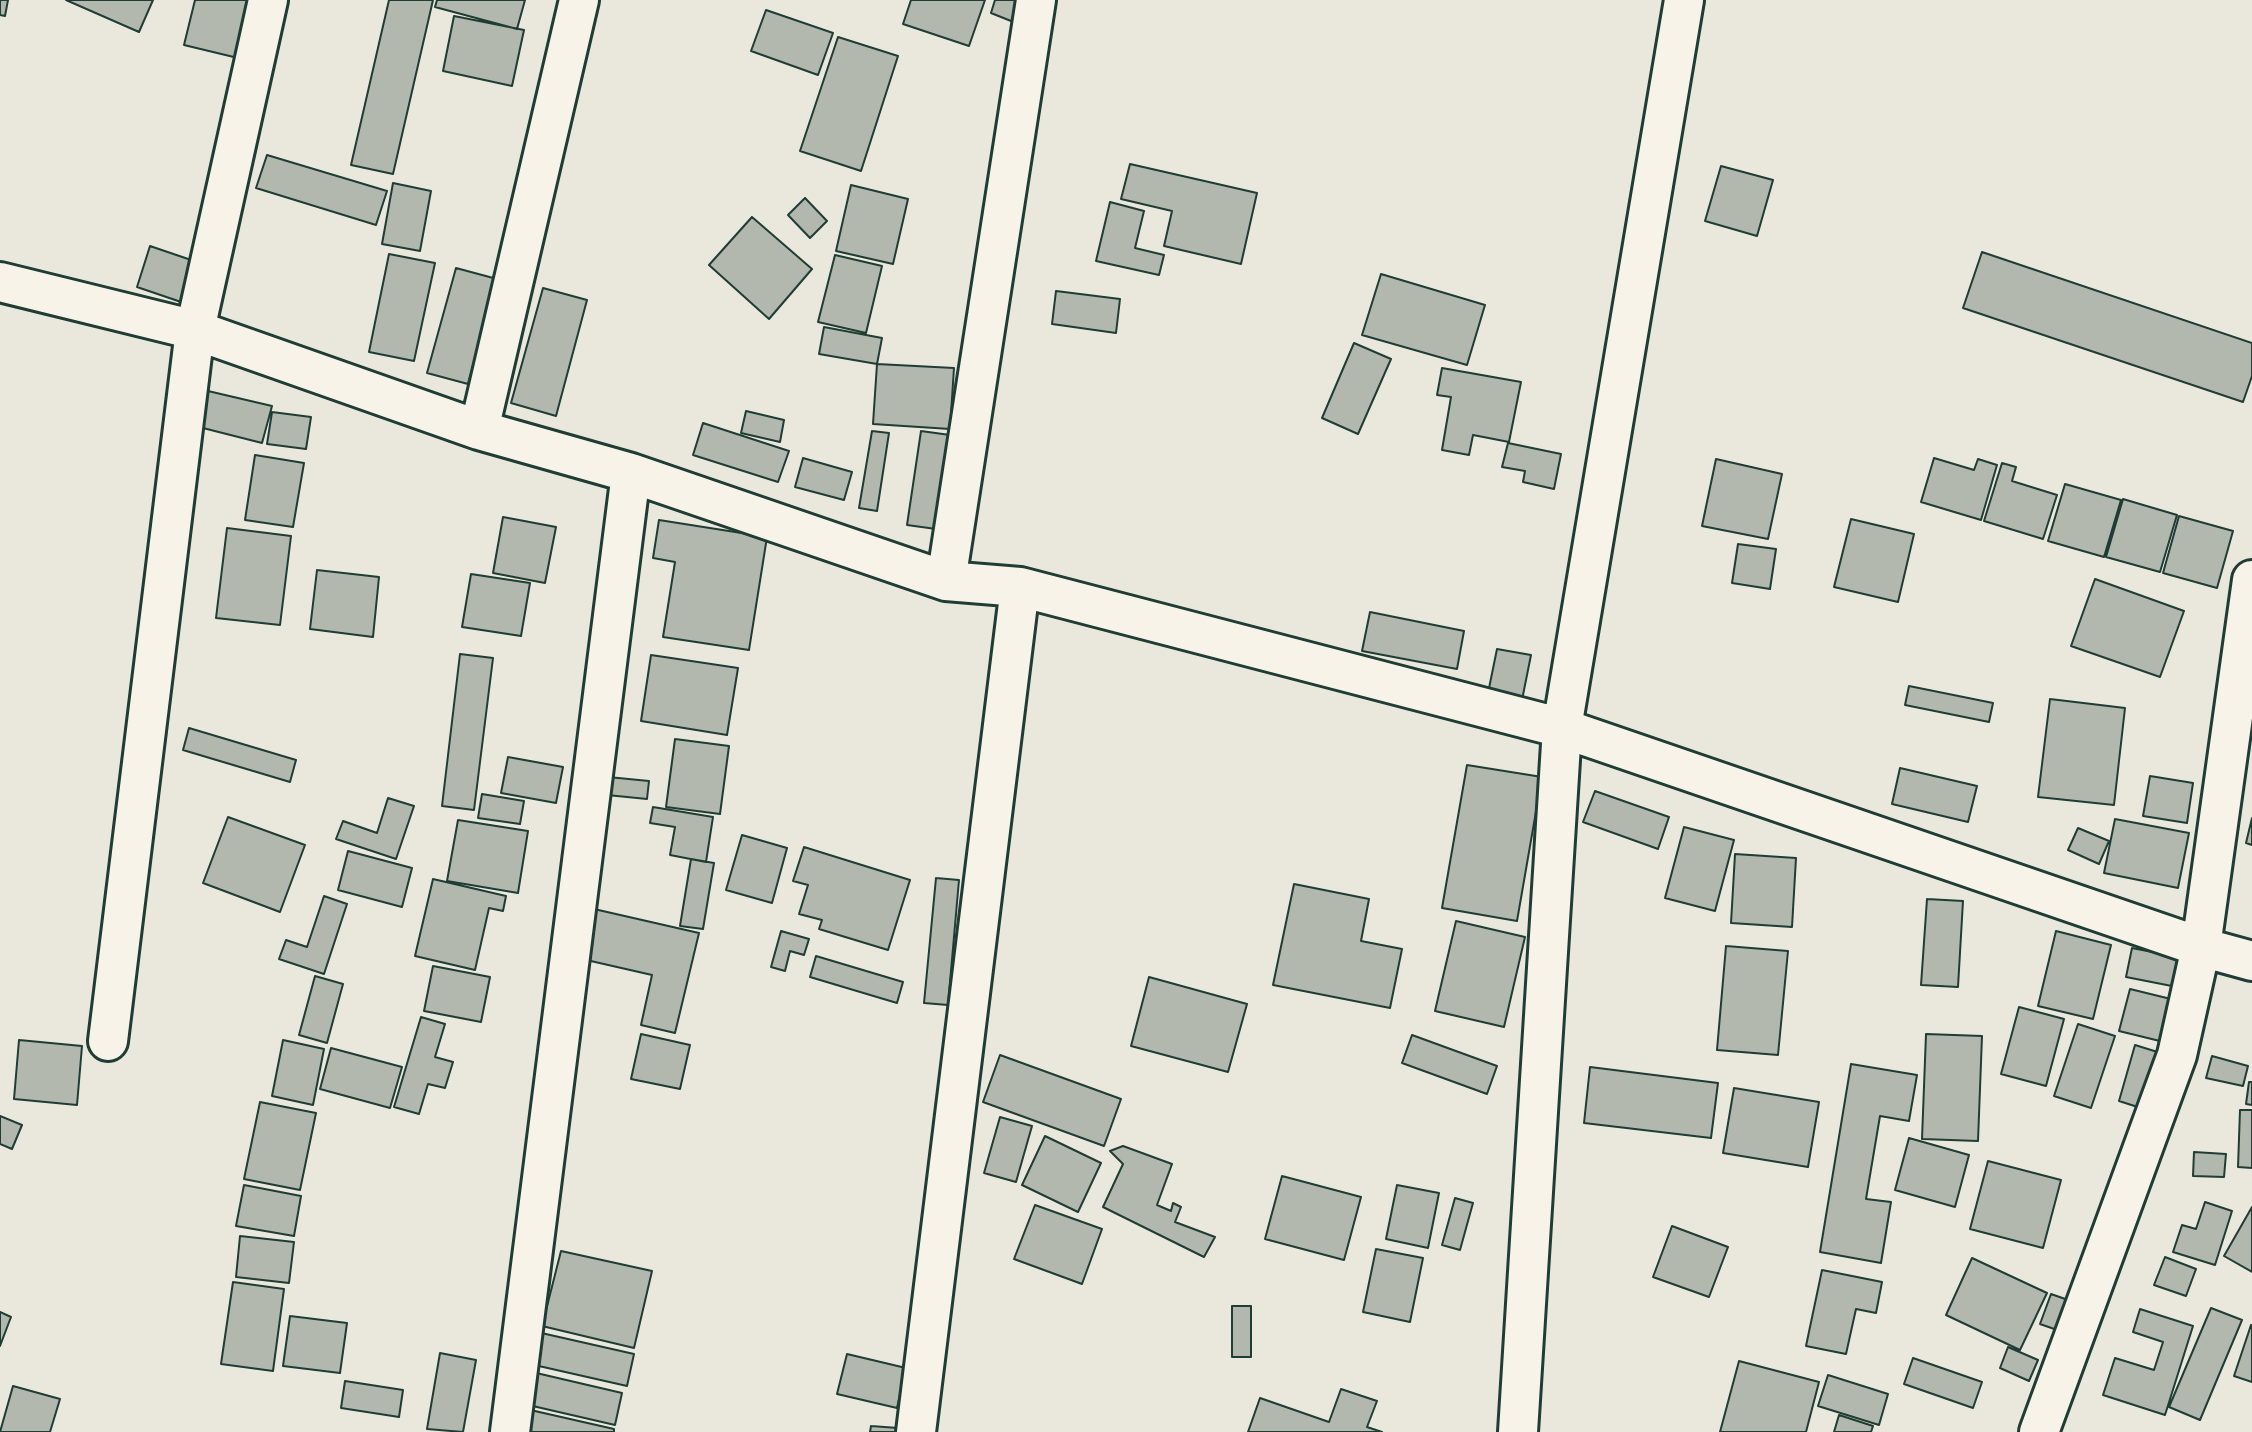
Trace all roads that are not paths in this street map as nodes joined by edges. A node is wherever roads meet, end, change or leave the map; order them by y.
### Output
1 (268, 0) edge
2 (579, 0) edge
3 (1036, 0) edge
4 (1684, 0) edge
5 (0, 282) edge
6 (195, 330) junction
7 (479, 430) junction
8 (631, 473) junction
9 (2252, 580) edge
10 (946, 581) junction
11 (1020, 587) junction
12 (1562, 728) junction
13 (2201, 947) junction
14 (2252, 961) edge
15 (108, 1041) dead end
16 (510, 1432) edge
17 (916, 1432) edge
18 (1518, 1432) edge
19 (2039, 1432) edge

1 - 6 street
2 - 7 street
3 - 10 street
4 - 12 street
5 - 6 street
6 - 7 street
6 - 15 street
7 - 8 street
8 - 10 street
8 - 16 street
9 - 13 street
10 - 11 street
11 - 12 street
11 - 17 street
12 - 13 street
12 - 18 street
13 - 14 street
13 - 19 street

